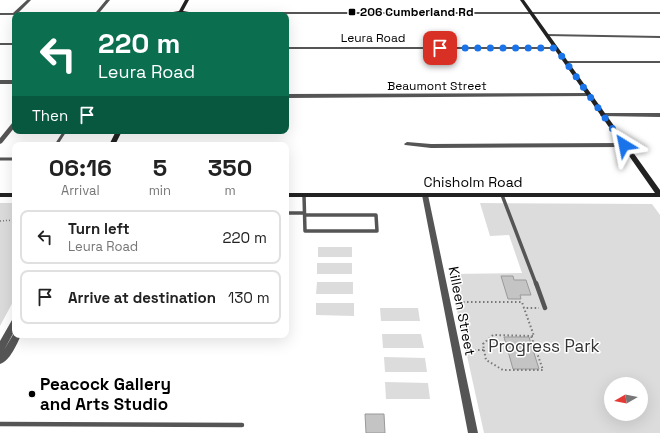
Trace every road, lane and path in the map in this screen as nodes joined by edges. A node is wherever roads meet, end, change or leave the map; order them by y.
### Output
1 (29, 0) edge
2 (108, 0) edge
3 (187, 0) edge
4 (522, 0) edge
5 (16, 12) edge
6 (99, 12) edge
7 (184, 12) edge
8 (289, 13) edge
9 (660, 13) edge
10 (0, 14) edge
11 (12, 14) edge
12 (532, 14) junction
13 (547, 35) junction
14 (660, 36) edge
15 (0, 44) edge
16 (12, 44) edge
17 (289, 48) edge
18 (556, 48) junction
19 (566, 62) junction
20 (660, 62) edge
21 (0, 82) edge
22 (12, 82) edge
23 (589, 95) junction
24 (289, 96) edge
25 (603, 115) junction
26 (660, 115) edge
27 (12, 126) edge
28 (0, 131) edge
29 (8, 131) junction
30 (0, 142) edge
31 (407, 144) dead end
32 (624, 145) junction
33 (0, 159) edge
34 (12, 159) edge
35 (0, 195) edge
36 (12, 195) edge
37 (289, 195) edge
38 (304, 195) junction
39 (425, 195) junction
40 (502, 195) junction
41 (660, 195) edge
42 (289, 213) edge
43 (304, 214) junction
44 (12, 220) edge
45 (0, 221) edge
46 (446, 302) junction
47 (524, 308) junction
48 (545, 308) joint
49 (12, 327) edge
50 (531, 336) junction
51 (16, 338) edge
52 (456, 350) junction
53 (484, 350) junction
54 (0, 354) edge
55 (0, 361) edge
56 (0, 424) edge
57 (242, 425) dead end
58 (473, 433) edge

1 - 5 street
2 - 6 street
3 - 7 main road
4 - 12 main road
8 - 12 street
9 - 12 street
10 - 11 street
12 - 13 main road
13 - 14 street
13 - 18 main road
15 - 16 street
17 - 18 street, Leura Road
18 - 19 main road
19 - 20 street
19 - 23 main road
21 - 22 street
23 - 24 street, Beaumont Street
23 - 25 main road
25 - 26 street
25 - 32 main road
27 - 29 street
28 - 29 street
29 - 30 street
31 - 32 street
32 - 41 main road
33 - 34 lane
35 - 36 main road
37 - 38 main road, Chisholm Road
38 - 39 main road, Chisholm Road
38 - 43 lane
39 - 40 main road, Chisholm Road
39 - 46 street, Killeen Street
40 - 41 main road, Chisholm Road
40 - 48 lane
42 - 43 lane
43 - 43 lane
44 - 45 path
46 - 47 path
46 - 52 street, Killeen Street
47 - 48 path
47 - 50 path
49 - 54 street
50 - 53 path
50 - 53 path
51 - 55 street
52 - 53 path
52 - 58 street, Killeen Street
56 - 57 lane

